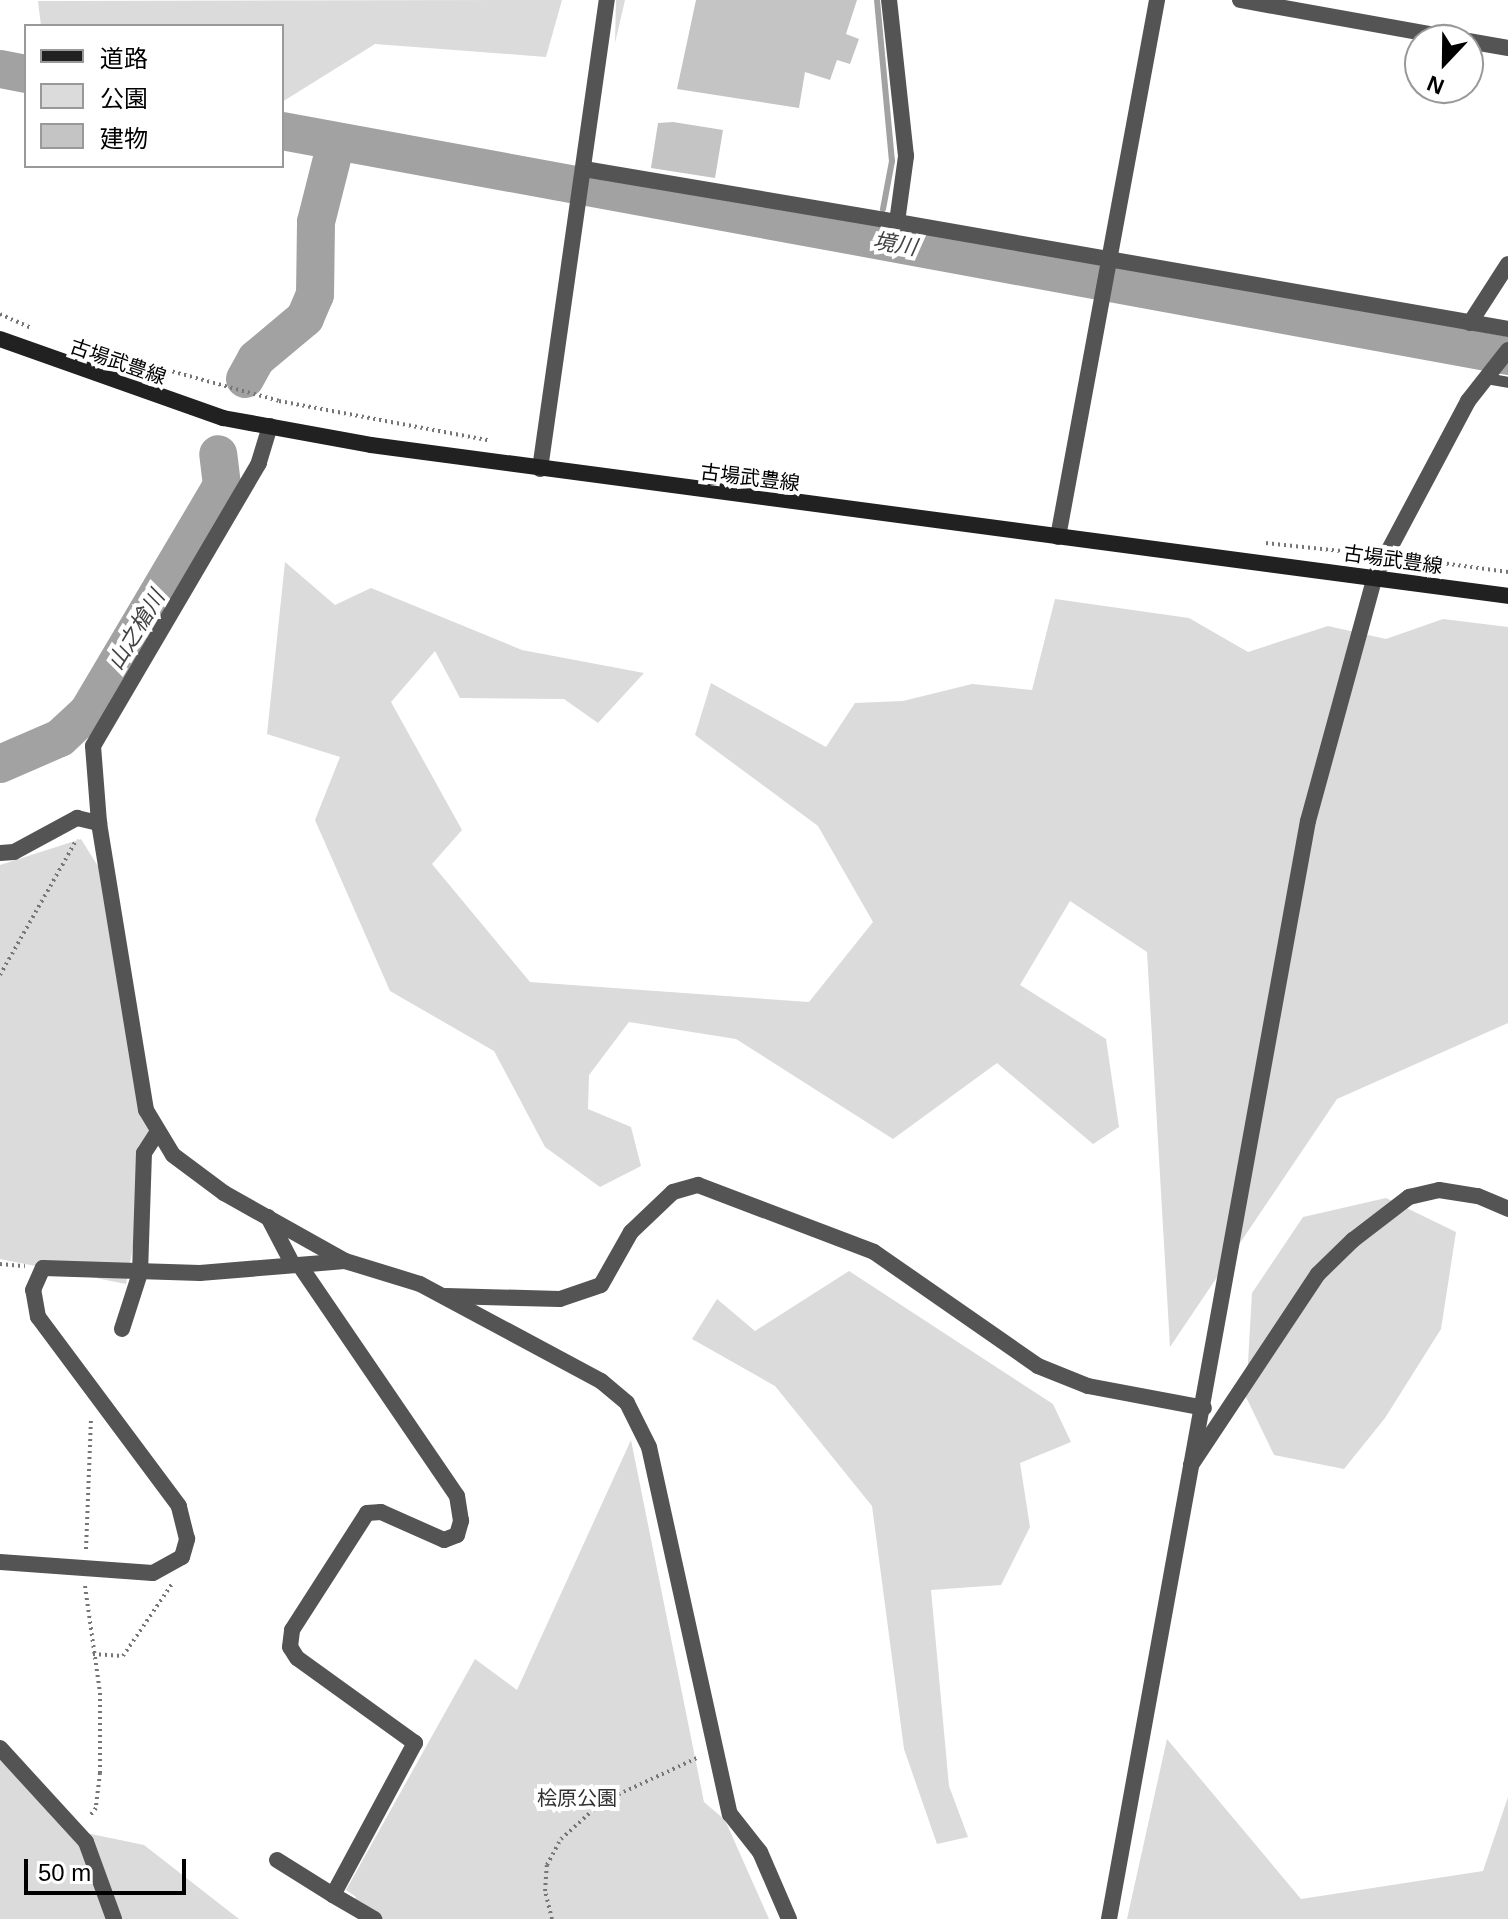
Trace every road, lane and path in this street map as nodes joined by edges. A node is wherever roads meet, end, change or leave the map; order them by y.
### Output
1 (607, 0) edge
2 (889, 0) edge
3 (1157, 0) edge
4 (1240, 0) edge
5 (1404, 29) edge
6 (1484, 43) edge
7 (1508, 48) edge
8 (584, 169) junction
9 (897, 222) junction
10 (1108, 262) junction
11 (1508, 264) edge
12 (0, 314) edge
13 (1470, 323) junction
14 (1508, 329) edge
15 (40, 332) dead end
16 (0, 339) edge
17 (68, 342) dead end
18 (1508, 350) edge
19 (1486, 378) junction
20 (1508, 382) edge
21 (270, 426) junction
22 (497, 441) dead end
23 (540, 469) junction
24 (1058, 537) junction
25 (1262, 542) dead end
26 (1385, 555) junction
27 (1508, 572) edge
28 (1375, 576) junction
29 (1508, 596) edge
30 (99, 823) junction
31 (77, 838) dead end
32 (0, 853) edge
33 (0, 975) edge
34 (157, 1133) junction
35 (1508, 1209) edge
36 (268, 1217) junction
37 (345, 1261) junction
38 (297, 1265) junction
39 (140, 1273) junction
40 (441, 1295) junction
41 (122, 1329) dead end
42 (99, 1395) junction
43 (1204, 1408) junction
44 (1188, 1470) junction
45 (182, 1557) junction
46 (0, 1562) edge
47 (86, 1565) junction
48 (93, 1654) junction
49 (0, 1748) edge
50 (716, 1750) junction
51 (76, 1830) junction
52 (277, 1860) dead end
53 (333, 1895) junction
54 (114, 1919) edge
55 (374, 1919) edge
56 (552, 1919) edge
57 (789, 1919) edge
58 (1109, 1919) edge

1 - 8 street
2 - 9 street
3 - 10 street
4 - 5 street
6 - 7 street
8 - 9 street
8 - 23 street
9 - 10 street
10 - 13 street
10 - 24 street
11 - 13 street
12 - 15 path
13 - 14 street
16 - 21 main road, 古場武豊線
17 - 22 path
18 - 19 street
19 - 20 lane
19 - 26 street
21 - 23 main road, 古場武豊線
21 - 30 street
23 - 24 main road, 古場武豊線
24 - 28 main road, 古場武豊線
25 - 26 path
26 - 27 path
26 - 28 street
28 - 29 main road, 古場武豊線
28 - 43 street
30 - 32 street
30 - 34 street
31 - 33 path
34 - 36 street
34 - 39 street
35 - 44 street
36 - 37 street
36 - 38 street
37 - 38 street
37 - 40 street
38 - 39 street
38 - 53 street
39 - 41 street
39 - 42 street
40 - 43 street
40 - 50 street
42 - 45 street
42 - 47 path
43 - 44 street
44 - 58 street
45 - 47 street
45 - 48 path
46 - 47 street
47 - 48 path
48 - 51 path
49 - 51 street
50 - 56 path
50 - 57 street
51 - 54 street
52 - 53 street
53 - 55 street

